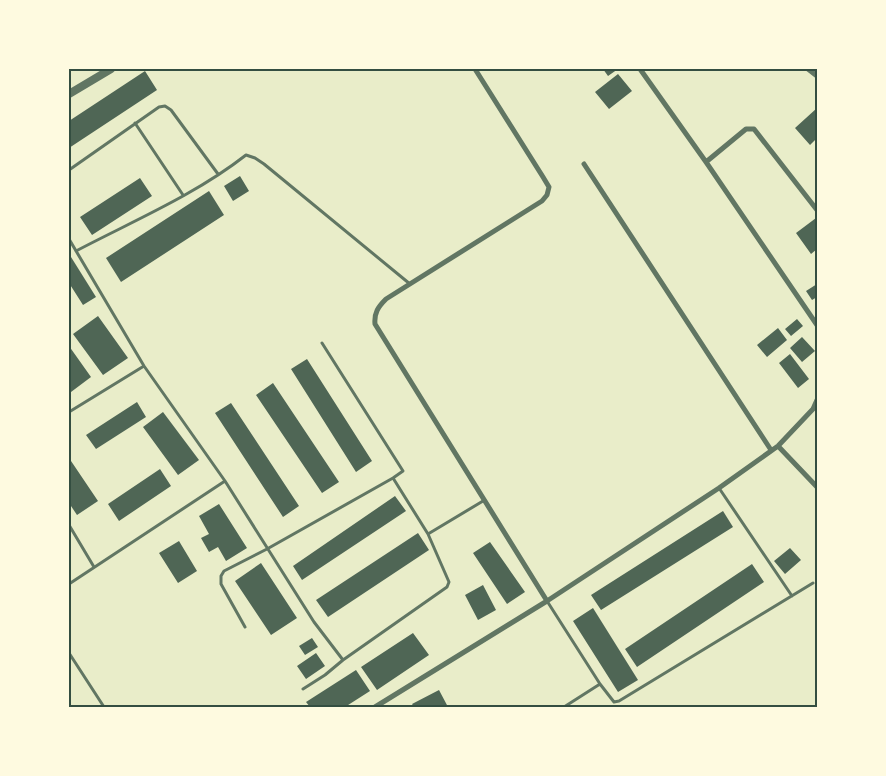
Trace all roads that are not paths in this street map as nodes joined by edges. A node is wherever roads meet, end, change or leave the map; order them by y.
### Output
1 (111, 69) edge
2 (475, 69) edge
3 (640, 69) edge
4 (808, 69) edge
5 (817, 76) edge
6 (69, 94) edge
7 (135, 124) junction
8 (706, 162) junction
9 (584, 164) dead end
10 (69, 170) edge
11 (218, 174) junction
12 (184, 195) junction
13 (817, 210) edge
14 (69, 240) edge
15 (76, 251) junction
16 (410, 284) junction
17 (817, 325) edge
18 (322, 343) dead end
19 (144, 366) junction
20 (817, 400) edge
21 (813, 409) junction
22 (69, 412) edge
23 (817, 414) edge
24 (778, 446) junction
25 (771, 450) junction
26 (392, 478) junction
27 (225, 481) junction
28 (817, 487) edge
29 (719, 488) junction
30 (483, 500) junction
31 (69, 525) edge
32 (428, 534) junction
33 (267, 549) junction
34 (94, 567) junction
35 (813, 583) dead end
36 (69, 584) edge
37 (792, 596) junction
38 (547, 601) junction
39 (245, 627) dead end
40 (69, 653) edge
41 (74, 660) junction
42 (343, 660) junction
43 (69, 664) edge
44 (600, 684) junction
45 (303, 689) dead end
46 (104, 707) edge
47 (375, 707) edge
48 (564, 707) edge

1 - 6 street
2 - 16 street
3 - 8 street
4 - 5 street
7 - 10 lane
7 - 11 lane
7 - 12 lane
8 - 13 street
8 - 17 street
9 - 25 street
11 - 12 lane
11 - 16 lane
12 - 15 lane
14 - 15 lane
15 - 19 lane
16 - 30 street
18 - 26 lane
19 - 22 lane
19 - 27 lane
20 - 21 street
21 - 23 street
21 - 24 street
24 - 25 street
24 - 28 street
25 - 29 street
26 - 32 lane
26 - 33 lane
27 - 33 lane
27 - 34 lane
29 - 37 lane
29 - 38 street
30 - 32 lane
30 - 38 street
31 - 34 lane
32 - 42 lane
33 - 39 lane
33 - 42 lane
34 - 36 lane
35 - 37 lane
37 - 44 lane
38 - 44 lane
38 - 47 street
40 - 41 lane
41 - 43 lane
41 - 46 lane
42 - 45 lane
44 - 48 lane

